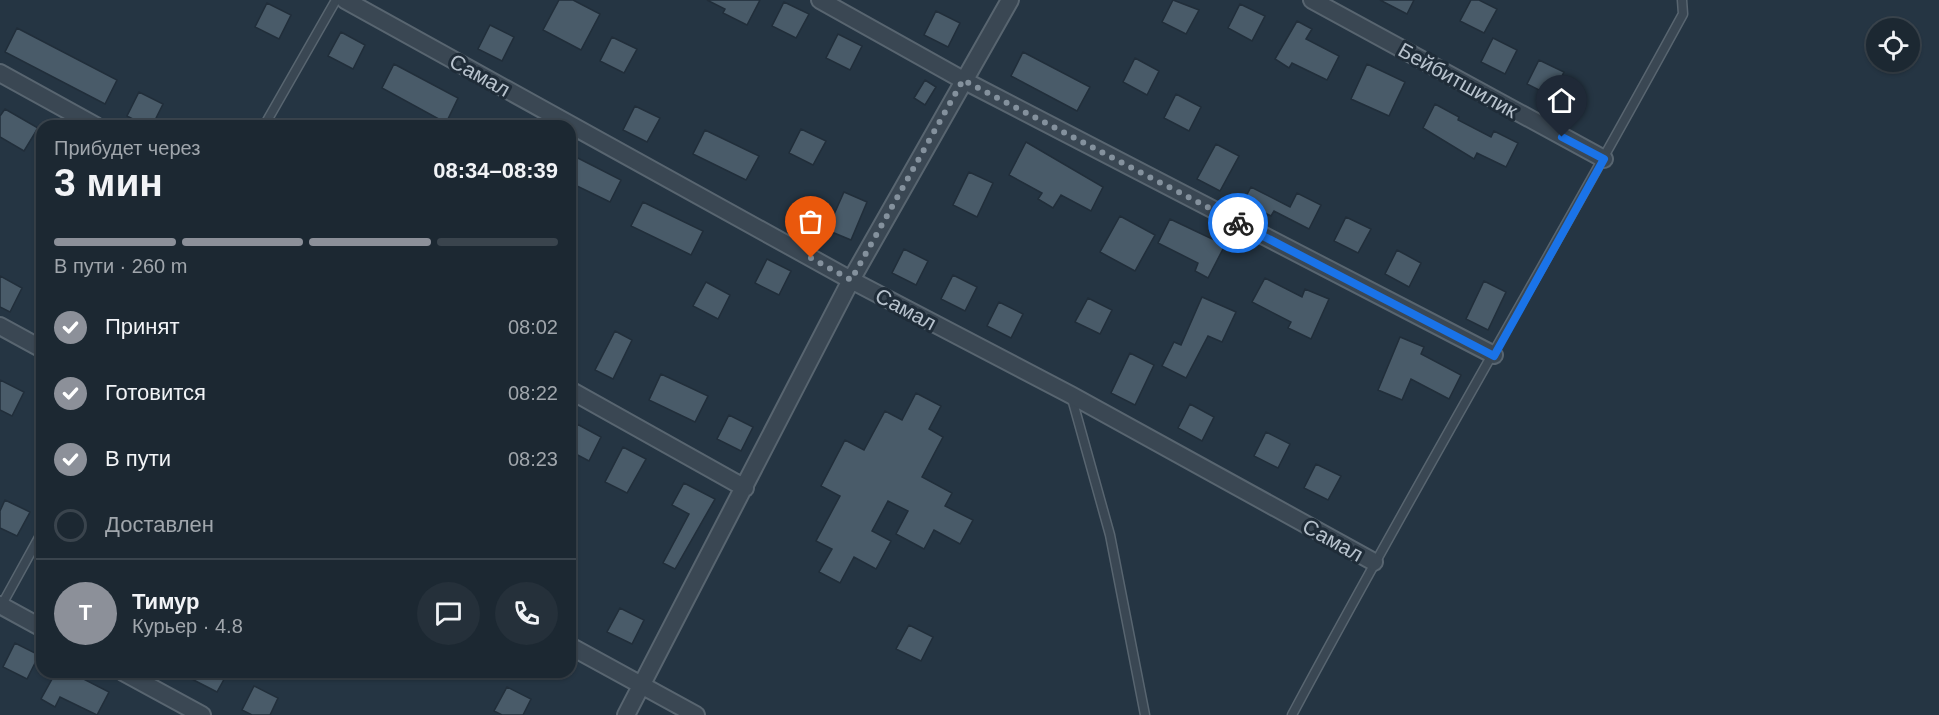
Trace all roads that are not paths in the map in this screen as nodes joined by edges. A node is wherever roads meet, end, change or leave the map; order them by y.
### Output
1 (336, 0) edge
2 (345, 0) edge
3 (820, 0) edge
4 (1010, 0) edge
5 (1312, 0) edge
6 (1682, 0) edge
7 (0, 73) edge
8 (963, 80) junction
9 (85, 120) edge
10 (267, 120) edge
11 (562, 120) edge
12 (576, 128) edge
13 (1604, 159) junction
14 (851, 280) junction
15 (0, 326) edge
16 (36, 347) edge
17 (1494, 356) junction
18 (576, 393) edge
19 (1071, 395) junction
20 (745, 488) junction
21 (36, 543) edge
22 (1374, 562) junction
23 (0, 606) edge
24 (36, 625) edge
25 (576, 649) edge
26 (134, 678) edge
27 (642, 685) junction
28 (202, 715) edge
29 (626, 715) edge
30 (696, 715) edge
31 (1145, 715) edge
32 (1292, 715) edge

1 - 10 lane
2 - 11 street, Самал
3 - 8 street
4 - 8 street
5 - 13 street, Бейбитшилик
6 - 13 lane
7 - 9 street
8 - 14 street
8 - 17 street
12 - 14 street, Самал
13 - 17 lane
14 - 19 street, Самал
14 - 20 street
15 - 16 street
17 - 22 lane
18 - 20 street
19 - 22 street, Самал
19 - 31 lane
20 - 27 street
21 - 23 lane
22 - 32 lane
23 - 24 street
25 - 27 street
26 - 28 street
27 - 29 street
27 - 30 street

